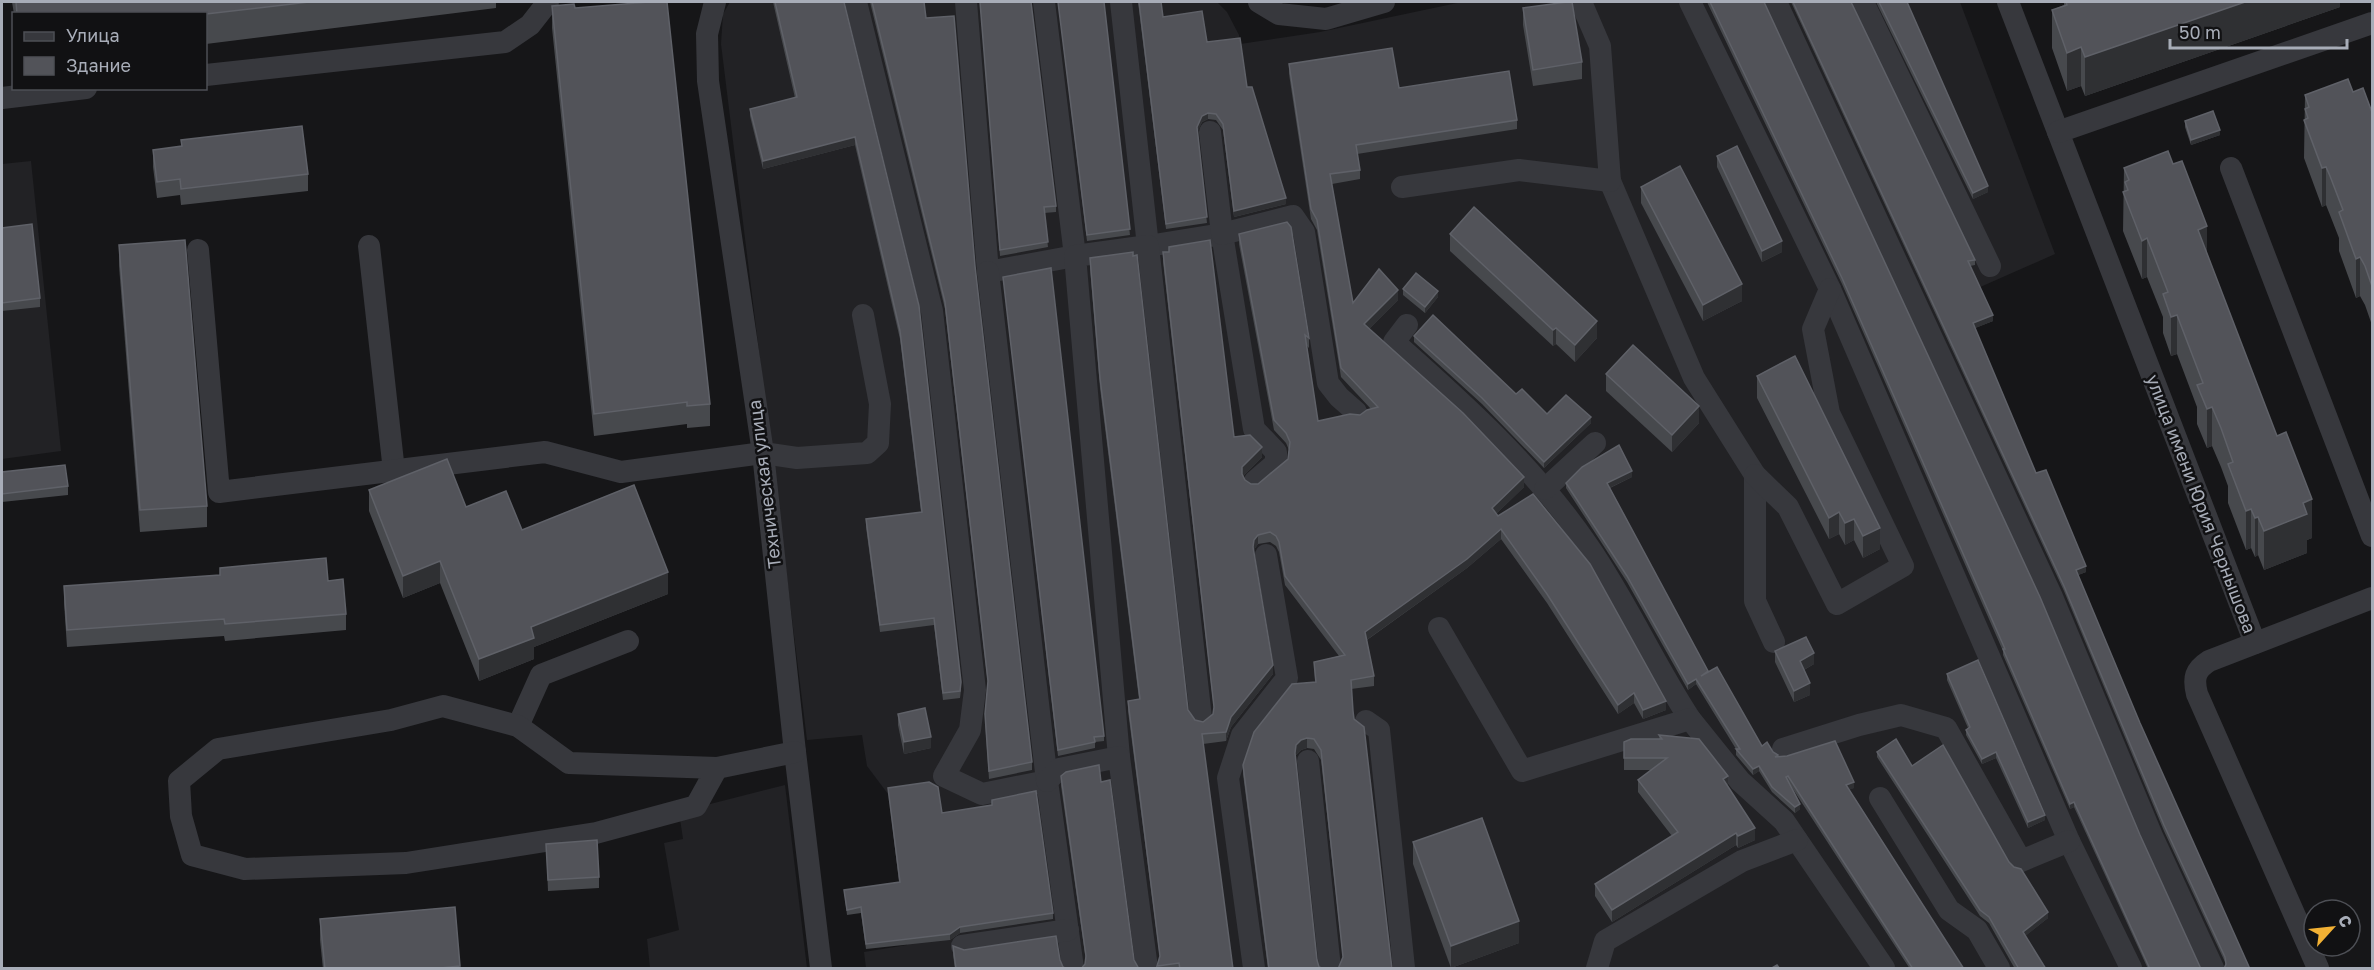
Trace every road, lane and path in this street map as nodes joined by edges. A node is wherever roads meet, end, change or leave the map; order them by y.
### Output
1 (548, 2) edge
2 (715, 2) edge
3 (856, 2) edge
4 (966, 2) edge
5 (1044, 2) edge
6 (1121, 2) edge
7 (1259, 2) edge
8 (1384, 2) edge
9 (1581, 2) edge
10 (1690, 2) edge
11 (1776, 2) edge
12 (1863, 2) edge
13 (2008, 2) edge
14 (2373, 23) edge
15 (207, 75) edge
16 (69, 90) edge
17 (2, 98) edge
18 (1210, 132) dead end
19 (2058, 132) junction
20 (2231, 168) dead end
21 (1610, 181) junction
22 (1402, 187) dead end
23 (1222, 234) junction
24 (369, 246) dead end
25 (1148, 246) junction
26 (198, 250) dead end
27 (1075, 256) junction
28 (1990, 266) dead end
29 (988, 272) junction
30 (1830, 289) junction
31 (863, 315) dead end
32 (1407, 325) dead end
33 (1356, 412) edge
34 (1595, 443) dead end
35 (763, 453) junction
36 (394, 471) junction
37 (1755, 475) junction
38 (1255, 481) edge
39 (1545, 489) junction
40 (2373, 536) edge
41 (1266, 555) dead end
42 (2373, 598) edge
43 (1439, 628) dead end
44 (628, 640) dead end
45 (1774, 642) dead end
46 (2255, 643) junction
47 (1201, 718) dead end
48 (1690, 719) junction
49 (1366, 721) dead end
50 (518, 726) junction
51 (1783, 749) dead end
52 (795, 752) junction
53 (1119, 756) junction
54 (1308, 761) dead end
55 (717, 768) junction
56 (1047, 781) junction
57 (1880, 798) dead end
58 (1797, 840) junction
59 (2069, 841) junction
60 (1068, 930) junction
61 (962, 946) dead end
62 (821, 969) edge
63 (1073, 969) edge
64 (1147, 969) edge
65 (1254, 969) edge
66 (1330, 969) edge
67 (1404, 969) edge
68 (1597, 969) edge
69 (1884, 969) edge
70 (1999, 969) edge
71 (2131, 969) edge
72 (2213, 969) edge
73 (2318, 969) edge

1 - 15 street
2 - 35 street, Техническая улица
3 - 56 street
4 - 29 street
5 - 27 street
6 - 25 street
7 - 8 street
9 - 21 street
10 - 30 street
11 - 72 street
12 - 28 street
13 - 19 street, улица имени Юрия Чернышова
14 - 19 street
16 - 17 street
18 - 23 street
19 - 46 street, улица имени Юрия Чернышова
20 - 40 street
21 - 22 street
21 - 37 street
23 - 25 street
23 - 33 street
23 - 38 street
24 - 36 street
25 - 27 street
25 - 47 street
26 - 36 street
27 - 29 street
27 - 53 street
29 - 56 street
30 - 37 street
30 - 59 street
31 - 35 street
32 - 39 street
34 - 39 street
35 - 36 street
35 - 52 street, Техническая улица
37 - 45 street
39 - 48 street
41 - 65 street
42 - 46 street
43 - 48 street
44 - 50 street
46 - 73 street, улица имени Юрия Чернышова
48 - 58 street
49 - 67 street
50 - 55 street
50 - 55 street
51 - 59 street
52 - 55 street
52 - 62 street, Техническая улица
53 - 56 street
53 - 64 street
54 - 66 street
56 - 60 street
57 - 70 street
58 - 68 street
58 - 69 street
59 - 71 street
60 - 61 street
60 - 63 street

